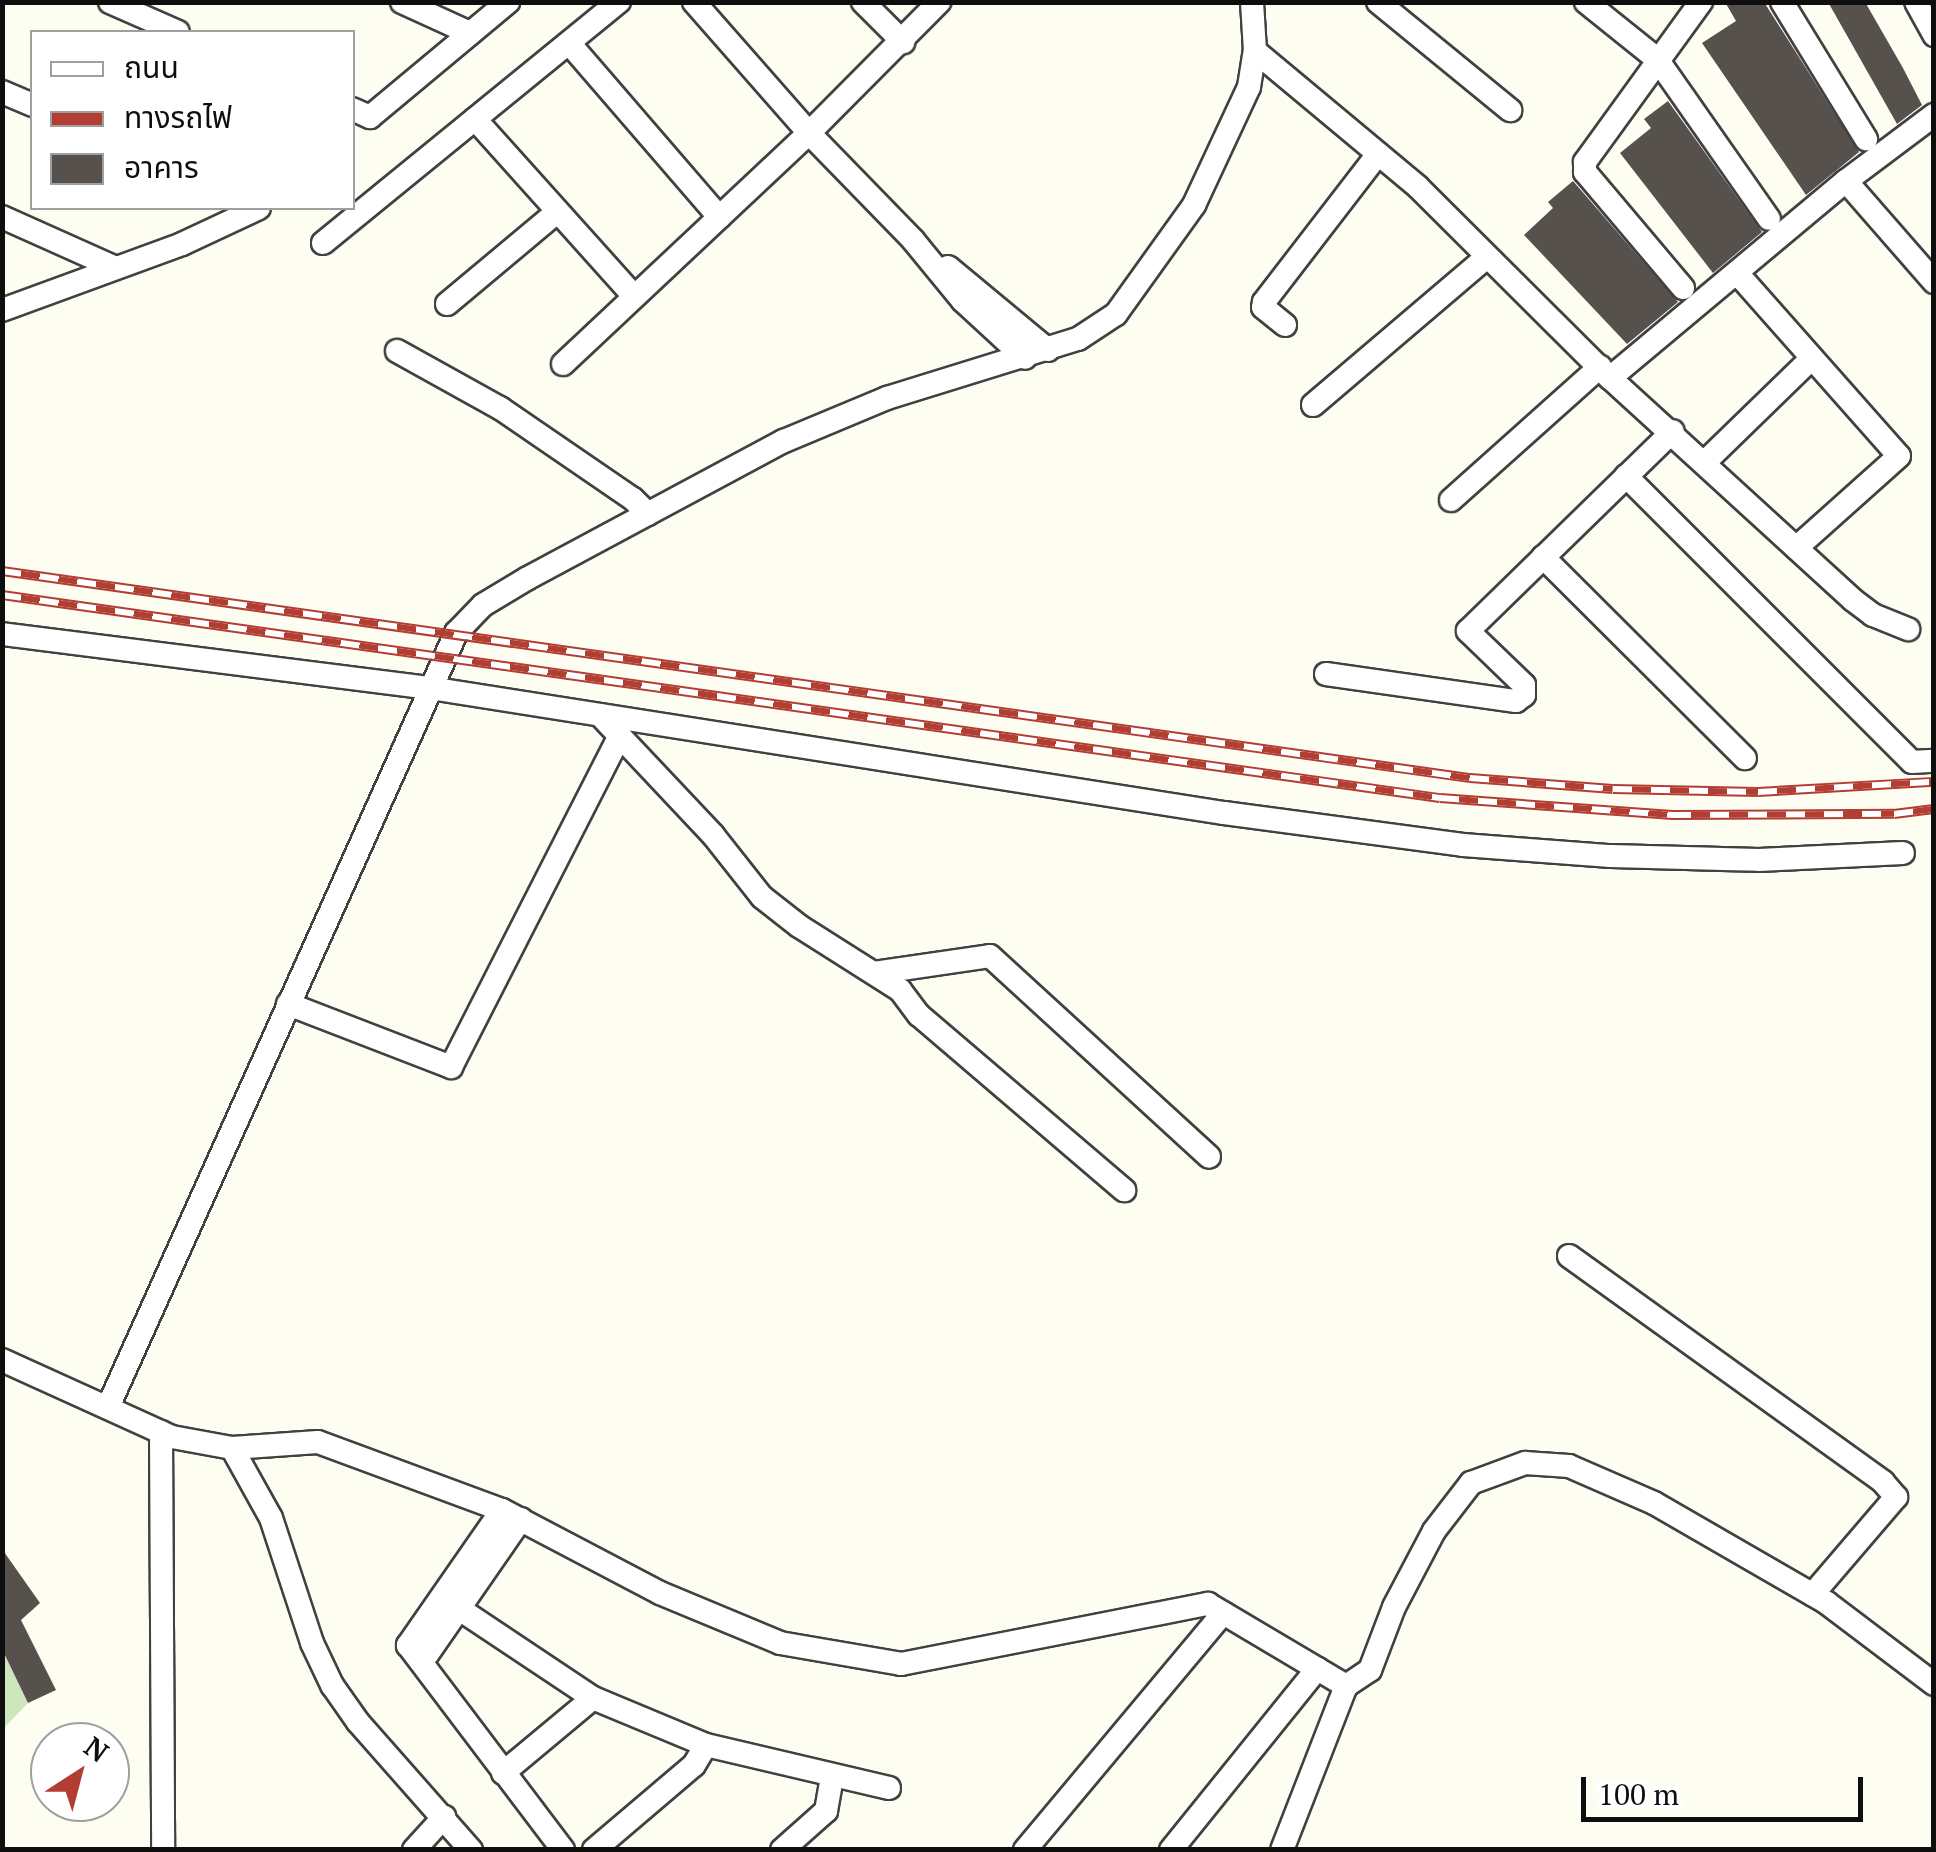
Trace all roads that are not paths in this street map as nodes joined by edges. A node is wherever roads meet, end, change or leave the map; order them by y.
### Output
1 (110, 2) edge
2 (402, 2) edge
3 (508, 2) edge
4 (620, 2) edge
5 (694, 2) edge
6 (864, 2) edge
7 (939, 2) edge
8 (1252, 2) edge
9 (1378, 2) edge
10 (1586, 2) edge
11 (1701, 2) edge
12 (1782, 2) edge
13 (1916, 2) edge
14 (173, 30) edge
15 (470, 33) junction
16 (1934, 36) edge
17 (903, 42) junction
18 (569, 43) junction
19 (1255, 51) junction
20 (1658, 59) junction
21 (2, 92) edge
22 (30, 104) edge
23 (355, 110) edge
24 (1510, 110) dead end
25 (1934, 115) edge
26 (475, 119) junction
27 (809, 133) junction
28 (1866, 139) dead end
29 (1378, 154) junction
30 (1846, 182) junction
31 (256, 210) edge
32 (556, 214) junction
33 (719, 217) junction
34 (2, 218) edge
35 (1769, 219) dead end
36 (323, 244) dead end
37 (1487, 257) junction
38 (114, 268) junction
39 (1736, 273) junction
40 (1934, 282) edge
41 (1682, 288) dead end
42 (634, 296) junction
43 (447, 304) dead end
44 (2, 310) edge
45 (1285, 325) dead end
46 (397, 350) dead end
47 (1036, 354) junction
48 (1812, 358) junction
49 (563, 364) dead end
50 (1605, 372) junction
51 (1313, 406) dead end
52 (1673, 431) junction
53 (1705, 462) junction
54 (1626, 476) junction
55 (1451, 500) dead end
56 (648, 514) junction
57 (1796, 548) junction
58 (1543, 557) junction
59 (1908, 629) dead end
60 (5, 639) edge
61 (1326, 674) dead end
62 (430, 688) junction
63 (600, 715) junction
64 (620, 736) junction
65 (1745, 758) dead end
66 (1934, 761) edge
67 (1903, 853) dead end
68 (874, 973) junction
69 (288, 1004) junction
70 (1209, 1158) dead end
71 (1124, 1190) dead end
72 (1570, 1256) dead end
73 (2, 1360) edge
74 (108, 1407) junction
75 (161, 1432) junction
76 (232, 1448) junction
77 (511, 1515) junction
78 (1813, 1594) junction
79 (451, 1605) junction
80 (1223, 1613) junction
81 (1317, 1669) junction
82 (1934, 1684) edge
83 (1346, 1686) junction
84 (594, 1698) junction
85 (706, 1745) junction
86 (502, 1773) junction
87 (832, 1777) junction
88 (889, 1788) dead end
89 (444, 1817) junction
90 (163, 1850) edge
91 (414, 1850) edge
92 (471, 1850) edge
93 (562, 1850) edge
94 (594, 1850) edge
95 (782, 1850) edge
96 (1025, 1850) edge
97 (1171, 1850) edge
98 (1282, 1850) edge

1 - 14 street
2 - 15 street
3 - 15 street
4 - 18 street
5 - 27 street
6 - 17 street
7 - 17 street
8 - 19 street
9 - 24 street
10 - 20 street
11 - 20 street
12 - 28 street
13 - 16 street
15 - 23 street
17 - 27 street
18 - 26 street
18 - 33 street
19 - 29 street
19 - 47 street
20 - 35 street
20 - 41 street
21 - 22 street
25 - 30 street
26 - 32 street
26 - 36 street
27 - 33 street
27 - 47 street
29 - 37 street
29 - 45 street
30 - 39 street
30 - 40 street
31 - 38 street
32 - 42 street
32 - 43 street
33 - 42 street
34 - 38 street
37 - 50 street
37 - 51 street
38 - 44 street
39 - 48 street
39 - 50 street
42 - 49 street
46 - 56 street
47 - 56 street
48 - 53 street
48 - 57 street
50 - 52 street
50 - 55 street
52 - 53 street
52 - 54 street
53 - 57 street
54 - 58 street
54 - 66 street
56 - 62 street
57 - 59 street
58 - 61 street
58 - 65 street
60 - 62 street
62 - 63 street
62 - 69 street
63 - 64 street
63 - 67 street
64 - 68 street
64 - 69 street
68 - 70 street
68 - 71 street
69 - 74 street
72 - 78 street
73 - 74 street
74 - 75 street
75 - 76 street
75 - 90 street
76 - 77 street
76 - 89 street
77 - 79 street
77 - 80 street
78 - 82 street
78 - 83 street
79 - 84 street
79 - 86 street
80 - 81 street
80 - 96 street
81 - 83 street
81 - 97 street
83 - 98 street
84 - 85 street
84 - 86 street
85 - 87 street
85 - 94 street
86 - 93 street
87 - 88 street
87 - 95 street
89 - 91 street
89 - 92 street

